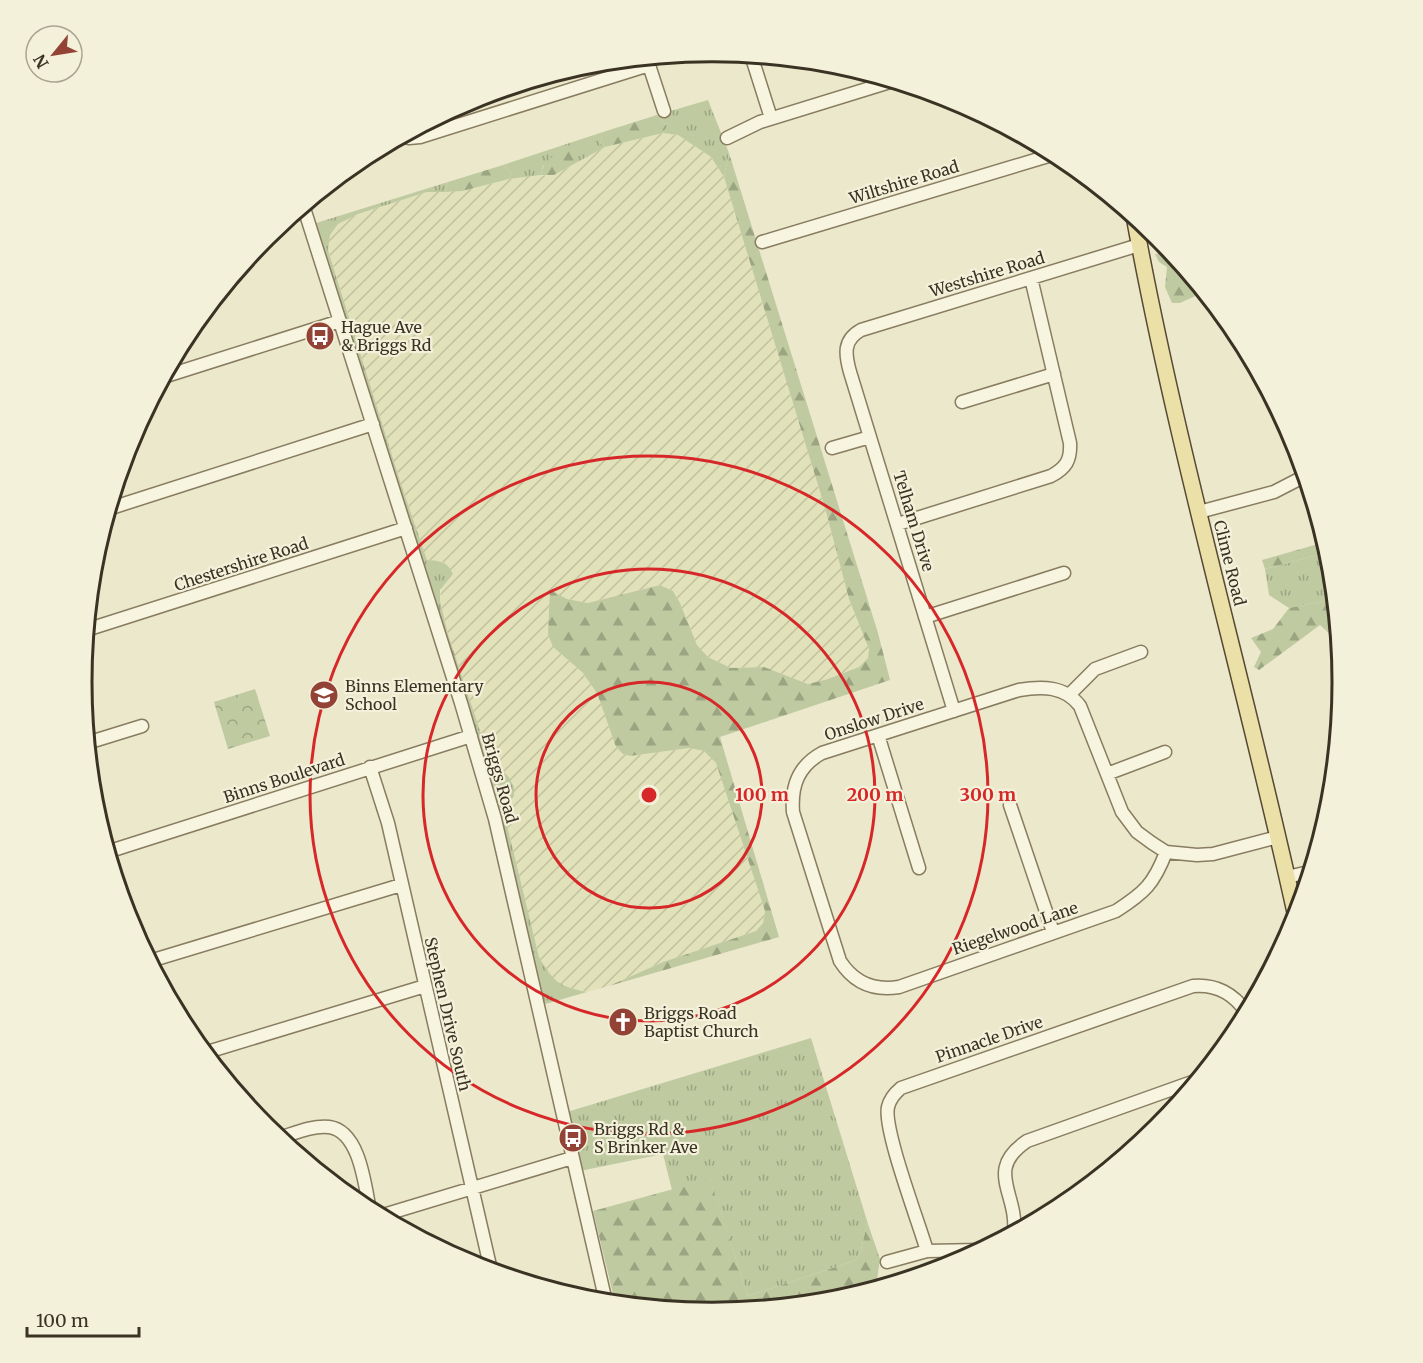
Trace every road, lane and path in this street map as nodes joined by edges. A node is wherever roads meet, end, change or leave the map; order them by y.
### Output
1 (754, 63) edge
2 (649, 65) edge
3 (629, 67) edge
4 (879, 85) edge
5 (664, 111) dead end
6 (771, 118) junction
7 (415, 137) edge
8 (727, 138) dead end
9 (1043, 158) edge
10 (306, 213) edge
11 (1136, 230) edge
12 (762, 242) dead end
13 (1139, 245) junction
14 (1031, 278) junction
15 (340, 321) junction
16 (848, 341) joint
17 (174, 374) edge
18 (1053, 374) junction
19 (962, 402) dead end
20 (373, 424) junction
21 (870, 437) junction
22 (832, 448) dead end
23 (1298, 480) edge
24 (117, 506) edge
25 (1199, 512) junction
26 (898, 524) junction
27 (406, 528) junction
28 (1064, 573) dead end
29 (926, 617) junction
30 (94, 627) edge
31 (1141, 652) dead end
32 (1069, 695) junction
33 (954, 711) junction
34 (142, 726) dead end
35 (878, 735) junction
36 (471, 736) junction
37 (95, 741) edge
38 (1165, 752) dead end
39 (370, 767) junction
40 (1107, 774) junction
41 (1010, 805) dead end
42 (1278, 837) junction
43 (115, 850) edge
44 (1166, 852) junction
45 (919, 868) dead end
46 (1301, 874) edge
47 (1287, 877) junction
48 (401, 885) junction
49 (1292, 899) edge
50 (1053, 932) junction
51 (157, 959) edge
52 (851, 976) joint
53 (425, 986) junction
54 (1240, 1005) edge
55 (214, 1050) edge
56 (1181, 1086) edge
57 (289, 1135) edge
58 (572, 1158) junction
59 (471, 1188) junction
60 (366, 1197) edge
61 (392, 1212) edge
62 (1013, 1222) edge
63 (962, 1248) edge
64 (927, 1251) junction
65 (488, 1260) edge
66 (887, 1262) dead end
67 (604, 1292) edge

1 - 6 street
2 - 5 street
3 - 7 street
4 - 6 street
6 - 8 street
9 - 12 street, Wiltshire Road
10 - 15 street, Briggs Road
11 - 13 main road, Clime Road
13 - 14 street, Westshire Road
13 - 25 main road, Clime Road
14 - 16 street, Westshire Road
14 - 18 street
15 - 17 street
15 - 20 street, Briggs Road
16 - 21 street, Telham Drive
18 - 19 street
18 - 26 street
20 - 24 street
20 - 27 street, Briggs Road
21 - 22 street
21 - 26 street, Telham Drive
23 - 25 street
25 - 42 main road, Clime Road
26 - 29 street, Telham Drive
27 - 30 street, Chestershire Road
27 - 36 street, Briggs Road
28 - 29 street
29 - 33 street, Telham Drive
31 - 32 street
32 - 33 street, Onslow Drive
32 - 40 street
33 - 35 street, Onslow Drive
34 - 37 street
35 - 45 street
35 - 52 street, Onslow Drive
36 - 39 street, Binns Boulevard
36 - 58 street, Briggs Road
38 - 40 street
39 - 43 street, Binns Boulevard
39 - 48 street, Stephen Drive South
40 - 44 street
41 - 50 street
42 - 44 street
42 - 47 main road, Clime Road
44 - 50 street, Riegelwood Lane
46 - 47 street
47 - 49 main road, Clime Road
48 - 51 street
48 - 53 street, Stephen Drive South
50 - 52 street, Riegelwood Lane
53 - 55 street
53 - 59 street, Stephen Drive South
54 - 64 street, Pinnacle Drive
56 - 62 street
57 - 60 street
58 - 59 street
58 - 67 street, Briggs Road
59 - 61 street
59 - 65 street, Stephen Drive South
63 - 64 street
64 - 66 street

